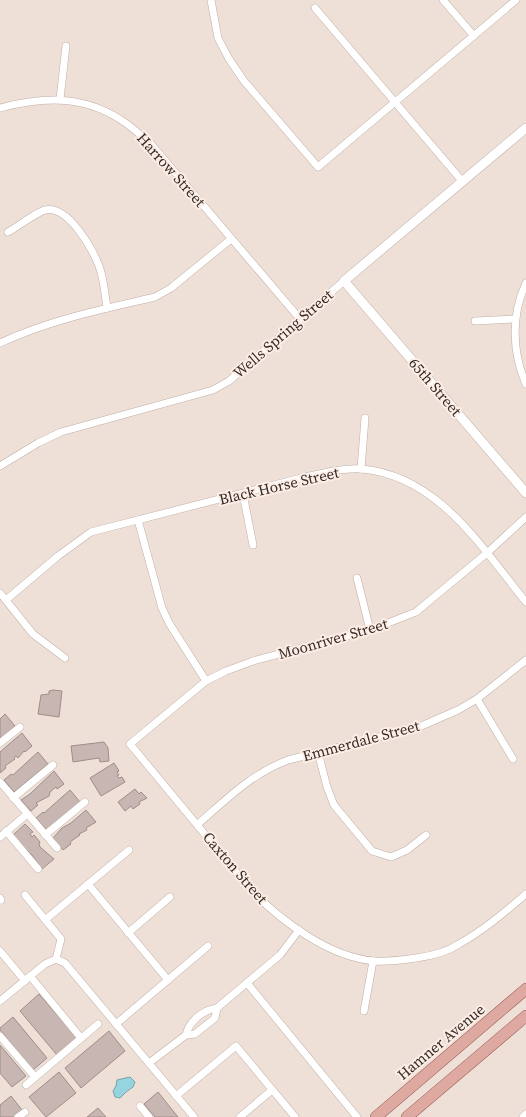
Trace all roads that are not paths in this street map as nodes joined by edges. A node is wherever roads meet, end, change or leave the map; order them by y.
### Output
1 (211, 0) edge
2 (444, 0) edge
3 (516, 0) edge
4 (315, 8) dead end
5 (474, 36) junction
6 (66, 46) dead end
7 (60, 99) junction
8 (396, 103) junction
9 (0, 108) edge
10 (526, 128) edge
11 (462, 181) junction
12 (8, 232) dead end
13 (231, 239) junction
14 (344, 281) junction
15 (526, 283) edge
16 (107, 308) junction
17 (515, 319) junction
18 (300, 320) junction
19 (475, 321) dead end
20 (0, 343) edge
21 (526, 384) edge
22 (365, 418) dead end
23 (0, 466) edge
24 (362, 470) junction
25 (243, 494) junction
26 (526, 494) edge
27 (526, 517) edge
28 (138, 520) junction
29 (253, 545) dead end
30 (487, 553) junction
31 (357, 578) dead end
32 (0, 593) edge
33 (6, 600) junction
34 (526, 602) edge
35 (370, 630) junction
36 (65, 658) dead end
37 (526, 660) edge
38 (206, 681) junction
39 (477, 699) junction
40 (20, 727) dead end
41 (0, 743) edge
42 (130, 744) joint
43 (318, 752) junction
44 (513, 759) dead end
45 (53, 765) dead end
46 (0, 782) edge
47 (13, 798) junction
48 (85, 802) dead end
49 (27, 814) junction
50 (198, 824) junction
51 (3, 834) edge
52 (45, 835) junction
53 (426, 835) dead end
54 (56, 848) dead end
55 (129, 850) dead end
56 (38, 869) dead end
57 (88, 884) junction
58 (526, 894) edge
59 (25, 895) dead end
60 (170, 897) dead end
61 (45, 920) junction
62 (299, 930) junction
63 (128, 933) junction
64 (208, 946) dead end
65 (0, 951) edge
66 (56, 960) junction
67 (373, 961) junction
68 (28, 978) junction
69 (168, 980) junction
70 (247, 982) junction
71 (526, 989) edge
72 (0, 1001) edge
73 (216, 1008) junction
74 (364, 1011) dead end
75 (526, 1016) edge
76 (196, 1019) junction
77 (98, 1024) dead end
78 (116, 1024) junction
79 (204, 1027) junction
80 (186, 1035) junction
81 (0, 1036) edge
82 (82, 1038) junction
83 (149, 1063) junction
84 (35, 1077) junction
85 (26, 1085) dead end
86 (272, 1090) junction
87 (176, 1096) junction
88 (140, 1106) dead end
89 (25, 1112) dead end
90 (526, 1114) edge
91 (18, 1117) edge
92 (148, 1117) edge
93 (194, 1117) edge
94 (240, 1117) edge
95 (295, 1117) edge
96 (357, 1117) edge
97 (376, 1117) edge
98 (407, 1117) edge
99 (523, 1117) edge

1 - 8 street
2 - 5 street
3 - 5 street
4 - 8 street
5 - 8 street
6 - 7 street
7 - 9 street, Harrow Street
7 - 13 street, Harrow Street
8 - 11 street
10 - 11 street, Wells Spring Street
11 - 14 street, Wells Spring Street
12 - 16 street
13 - 16 street
13 - 18 street, Harrow Street
14 - 18 street, Wells Spring Street
14 - 26 street, 65th Street
15 - 17 street
16 - 20 street
17 - 19 street
17 - 21 street
18 - 23 street, Wells Spring Street
22 - 24 street
24 - 25 street, Black Horse Street
24 - 30 street, Black Horse Street
25 - 28 street, Black Horse Street
25 - 29 street
27 - 30 street, Moonriver Street
28 - 33 street, Black Horse Street
28 - 38 street
30 - 34 street, Black Horse Street
30 - 35 street, Moonriver Street
31 - 35 street
32 - 33 street
33 - 36 street
35 - 38 street, Moonriver Street
37 - 39 street, Emmerdale Street
38 - 42 street, Moonriver Street
39 - 43 street, Emmerdale Street
39 - 44 street
40 - 41 street
42 - 50 street, Caxton Street
43 - 50 street, Emmerdale Street
43 - 53 street
45 - 47 street
46 - 47 street
47 - 49 street
48 - 52 street
49 - 51 street
49 - 52 street
50 - 62 street, Caxton Street
51 - 56 street
52 - 54 street
55 - 57 street
57 - 61 street
57 - 63 street
58 - 67 street, Caxton Street
59 - 61 street
60 - 63 street
61 - 66 street
62 - 67 street, Caxton Street
62 - 70 street
63 - 69 street
64 - 69 street
65 - 68 street
66 - 68 street
66 - 78 street
67 - 74 street
68 - 72 street
68 - 82 street
69 - 78 street
70 - 73 street
70 - 96 street
71 - 97 main road, Hamner Avenue
73 - 76 street
73 - 79 street
75 - 98 main road
76 - 79 street
76 - 80 street
77 - 82 street
78 - 83 street
79 - 80 street
80 - 83 street
81 - 84 street
82 - 84 street
83 - 87 street
84 - 85 street
86 - 87 street
86 - 94 street
86 - 95 street
87 - 93 street
88 - 92 street
89 - 91 street
90 - 99 street

